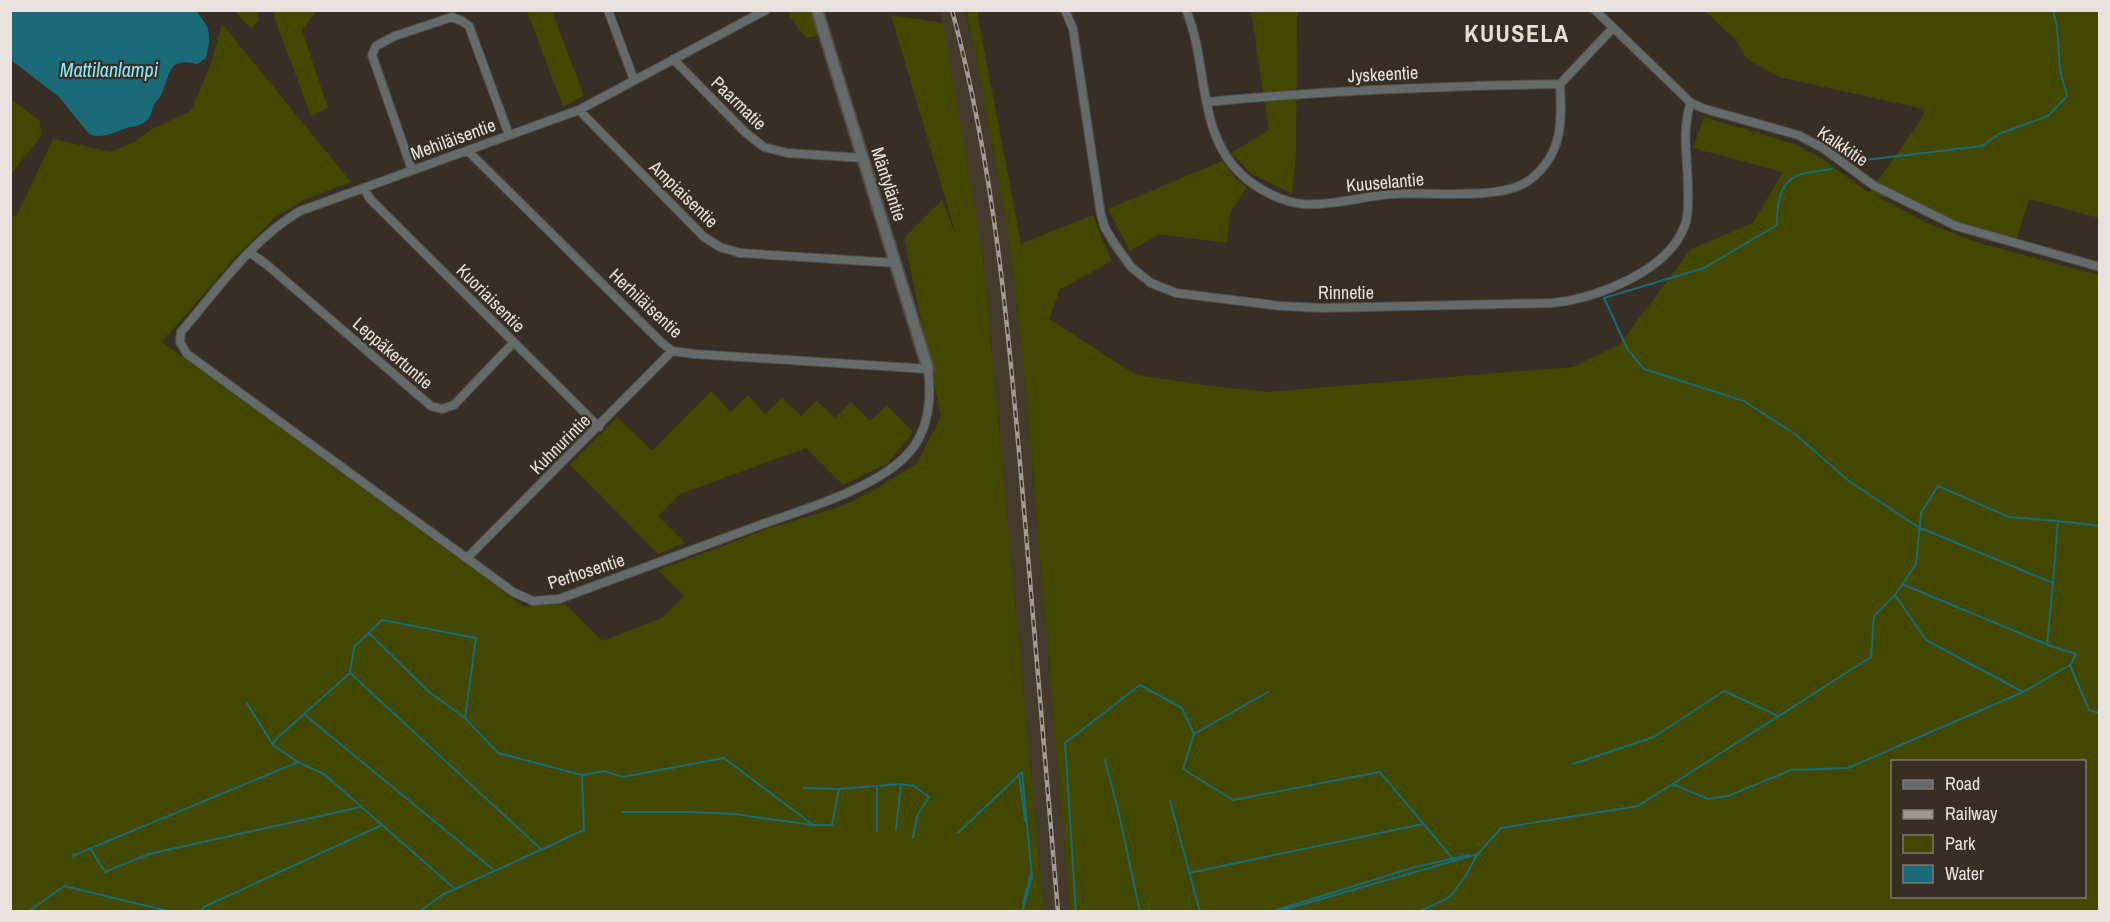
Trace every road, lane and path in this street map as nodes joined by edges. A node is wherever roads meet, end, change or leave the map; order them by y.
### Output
1 (608, 10) edge
2 (766, 10) edge
3 (817, 10) edge
4 (1065, 10) edge
5 (1186, 10) edge
6 (1595, 10) edge
7 (1613, 28) junction
8 (673, 59) junction
9 (634, 80) junction
10 (1560, 84) junction
11 (1207, 102) junction
12 (1691, 103) junction
13 (579, 110) junction
14 (509, 135) junction
15 (468, 150) junction
16 (863, 158) junction
17 (412, 170) junction
18 (364, 188) junction
19 (249, 252) junction
20 (896, 262) junction
21 (2100, 267) edge
22 (181, 332) joint
23 (514, 342) junction
24 (672, 351) junction
25 (928, 369) junction
26 (598, 427) junction
27 (468, 557) junction

1 - 9 street
2 - 8 street, Mehiläisentie
3 - 16 street, Mäntyläntie
4 - 12 street, Rinnetie
5 - 11 street, Kuuselantie
6 - 7 street, Kalkkitie
7 - 10 street
7 - 12 street, Kalkkitie
8 - 9 street, Mehiläisentie
8 - 16 street, Paarmatie
9 - 13 street, Mehiläisentie
10 - 11 street, Jyskeentie
10 - 11 street, Kuuselantie
12 - 21 street, Kalkkitie
13 - 14 street, Mehiläisentie
13 - 20 street, Ampiaisentie
14 - 15 street, Mehiläisentie
14 - 17 street
15 - 17 street, Mehiläisentie
15 - 24 street, Herhiläisentie
16 - 20 street, Mäntyläntie
17 - 18 street, Mehiläisentie
18 - 19 street, Mehiläisentie
18 - 23 street, Kuoriaisentie
19 - 22 street, Mehiläisentie
19 - 23 street, Leppäkertuntie
20 - 25 street, Mäntyläntie
22 - 27 street, Perhosentie
23 - 26 street, Kuoriaisentie
24 - 25 street, Herhiläisentie
24 - 26 street, Kuhnurintie
25 - 27 street, Perhosentie
26 - 27 street, Kuhnurintie

